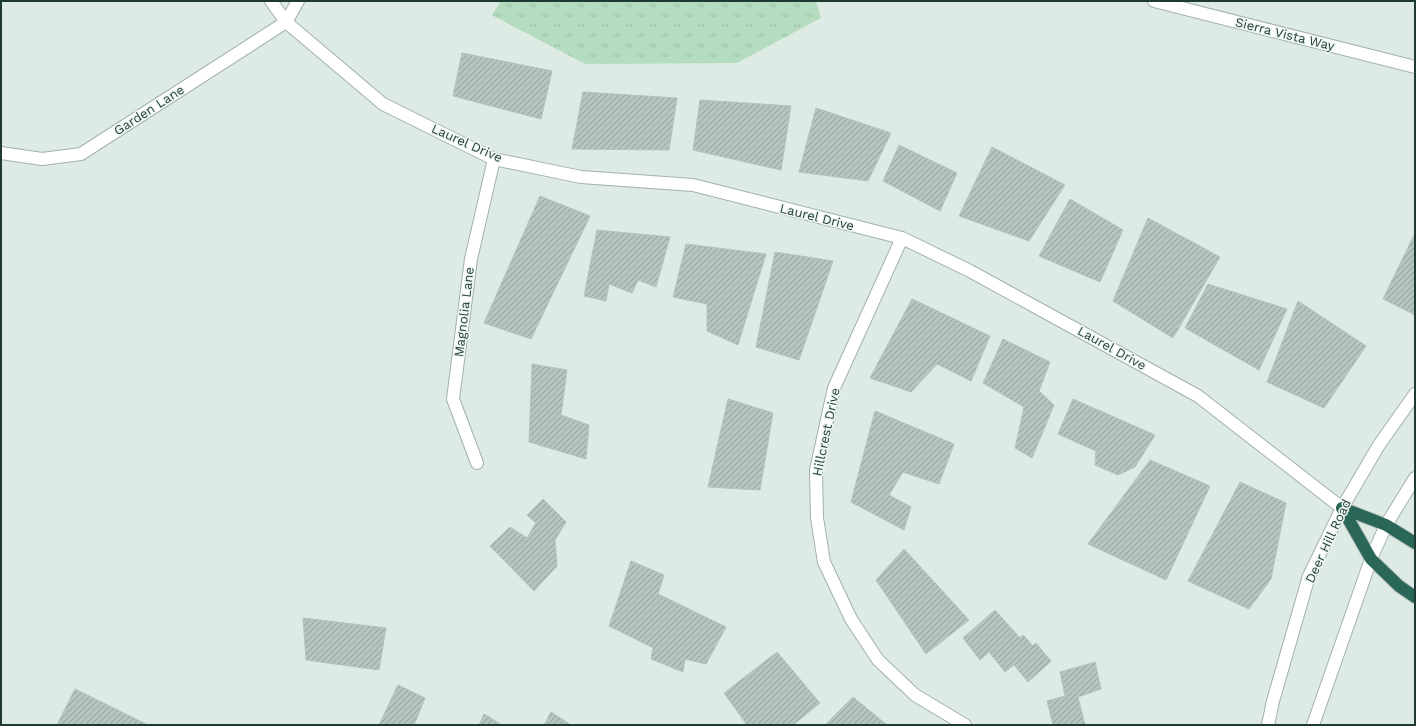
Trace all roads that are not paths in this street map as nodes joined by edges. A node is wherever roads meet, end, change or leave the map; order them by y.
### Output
1 (271, 1) edge
2 (298, 1) edge
3 (1154, 1) edge
4 (286, 22) junction
5 (1415, 67) edge
6 (1, 153) edge
7 (494, 158) junction
8 (902, 238) junction
9 (1415, 394) edge
10 (477, 463) dead end
11 (1415, 478) edge
12 (1342, 508) junction
13 (1386, 525) junction
14 (1415, 543) edge
15 (1372, 559) junction
16 (1415, 597) edge
17 (965, 725) edge
18 (1268, 725) edge
19 (1314, 725) edge

1 - 4 street, Laurel Drive
2 - 4 street
3 - 5 street, Sierra Vista Way
4 - 6 street, Garden Lane
4 - 7 street, Laurel Drive
7 - 8 street, Laurel Drive
7 - 10 street, Magnolia Lane
8 - 12 street, Laurel Drive
8 - 17 street, Hillcrest Drive
9 - 12 street, Deer Hill Road
11 - 13 street
12 - 13 highway
12 - 15 highway
12 - 18 street, Deer Hill Road
13 - 14 highway
13 - 15 street
15 - 16 highway
15 - 19 street

